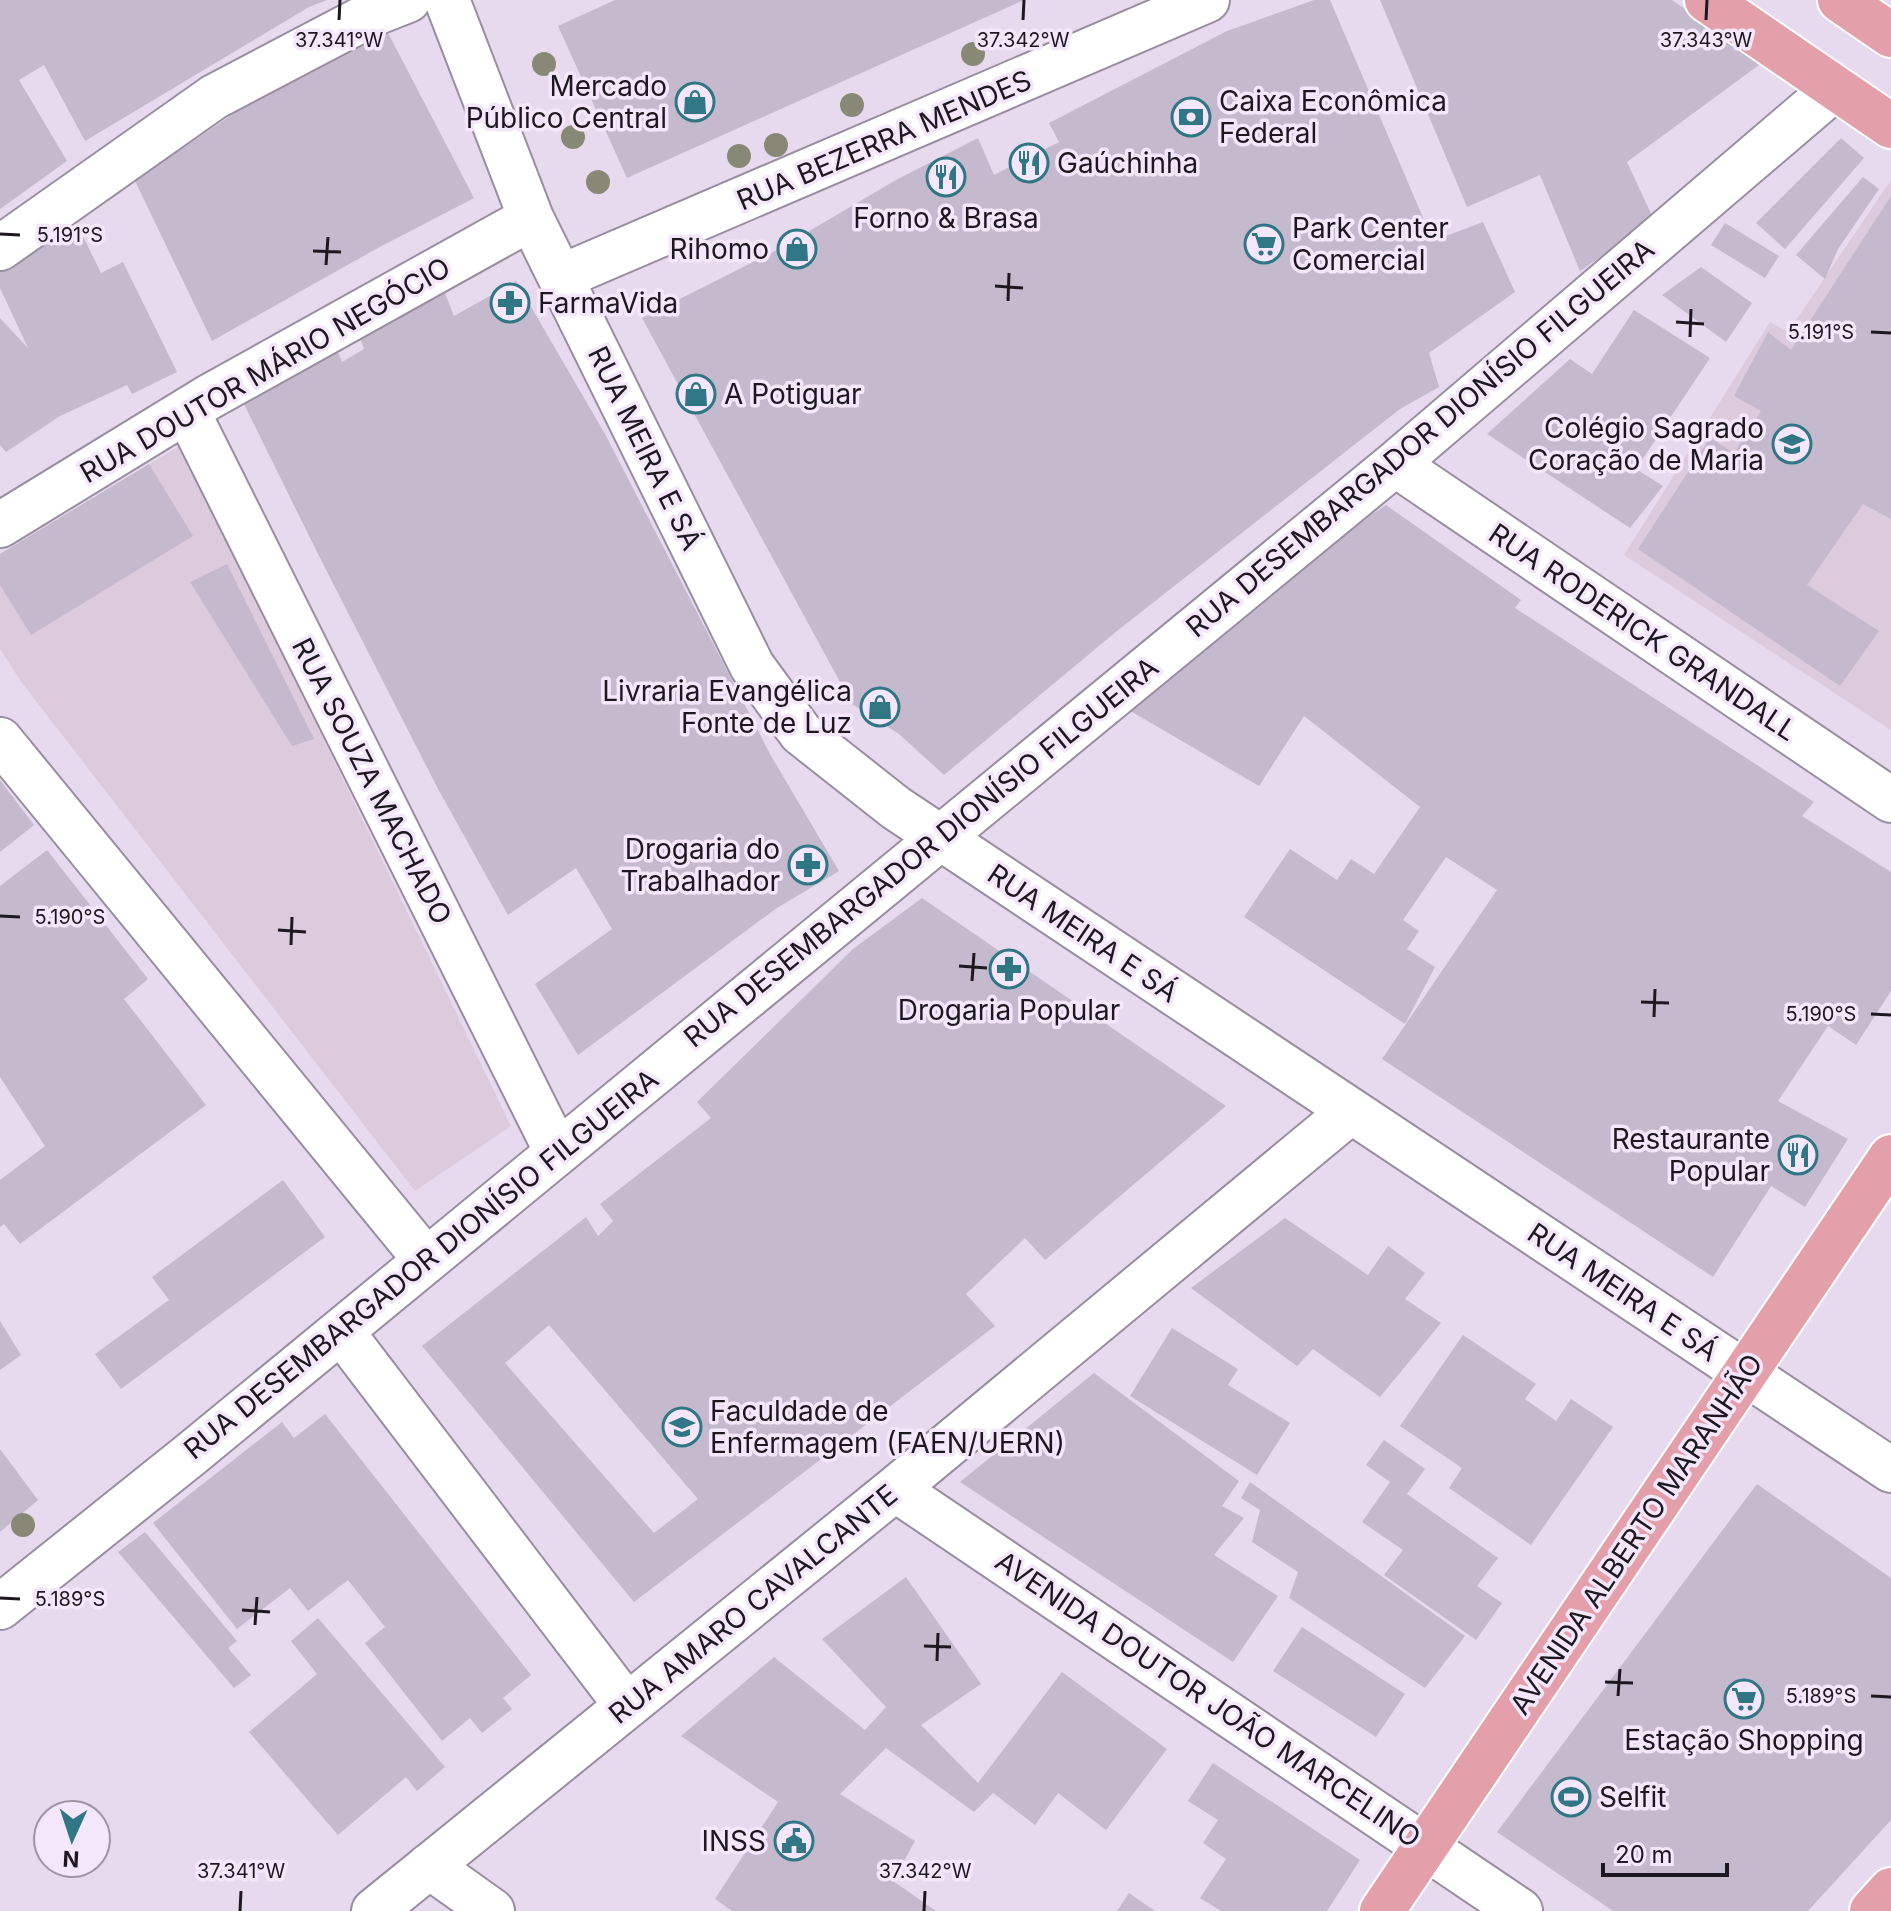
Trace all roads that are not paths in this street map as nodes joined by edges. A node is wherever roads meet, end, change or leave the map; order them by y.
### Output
1 (408, 0) edge
2 (447, 0) edge
3 (1207, 0) edge
4 (1707, 0) edge
5 (1140, 14) edge
6 (1835, 88) junction
7 (1891, 126) edge
8 (531, 218) junction
9 (0, 248) edge
10 (561, 277) junction
11 (187, 411) junction
12 (1395, 464) junction
13 (0, 525) edge
14 (0, 740) edge
15 (1891, 800) edge
16 (940, 836) junction
17 (1351, 1111) junction
18 (557, 1152) junction
19 (1891, 1157) edge
20 (426, 1260) junction
21 (341, 1331) junction
22 (1744, 1372) junction
23 (1891, 1470) edge
24 (895, 1489) junction
25 (0, 1607) edge
26 (627, 1706) junction
27 (1427, 1846) junction
28 (429, 1866) junction
29 (1891, 1890) edge
30 (374, 1911) edge
31 (492, 1911) edge
32 (1382, 1911) edge
33 (1520, 1911) edge
34 (1872, 1911) edge

1 - 9 street
2 - 8 street, RUA MEIRA E SÁ
3 - 5 street, RUA BEZERRA MENDES
4 - 6 main road
5 - 10 street, RUA BEZERRA MENDES
6 - 7 main road
6 - 12 street, RUA DESEMBARGADOR DIONÍSIO FILGUEIRA
8 - 10 street, RUA MEIRA E SÁ
8 - 11 street, RUA DOUTOR MÁRIO NEGÓCIO
10 - 16 street, RUA MEIRA E SÁ
11 - 13 street, RUA DOUTOR MÁRIO NEGÓCIO
11 - 18 street, RUA SOUZA MACHADO
12 - 15 street, RUA RODERICK GRANDALL
12 - 16 street, RUA DESEMBARGADOR DIONÍSIO FILGUEIRA
14 - 20 street
16 - 17 street, RUA MEIRA E SÁ
16 - 18 street, RUA DESEMBARGADOR DIONÍSIO FILGUEIRA
17 - 22 street, RUA MEIRA E SÁ
17 - 24 street, RUA AMARO CAVALCANTE
18 - 20 street, RUA DESEMBARGADOR DIONÍSIO FILGUEIRA
19 - 22 main road, AVENIDA ALBERTO MARANHÃO
20 - 21 street, RUA DESEMBARGADOR DIONÍSIO FILGUEIRA
21 - 25 street, RUA DESEMBARGADOR DIONÍSIO FILGUEIRA
21 - 26 street
22 - 23 street, RUA MEIRA E SÁ
22 - 27 main road, AVENIDA ALBERTO MARANHÃO
24 - 26 street, RUA AMARO CAVALCANTE
24 - 27 street, AVENIDA DOUTOR JOÃO MARCELINO
26 - 28 street, RUA AMARO CAVALCANTE
27 - 32 main road, AVENIDA ALBERTO MARANHÃO
27 - 33 street, AVENIDA DOUTOR JOÃO MARCELINO
28 - 30 street, RUA AMARO CAVALCANTE
28 - 31 street
29 - 34 main road

